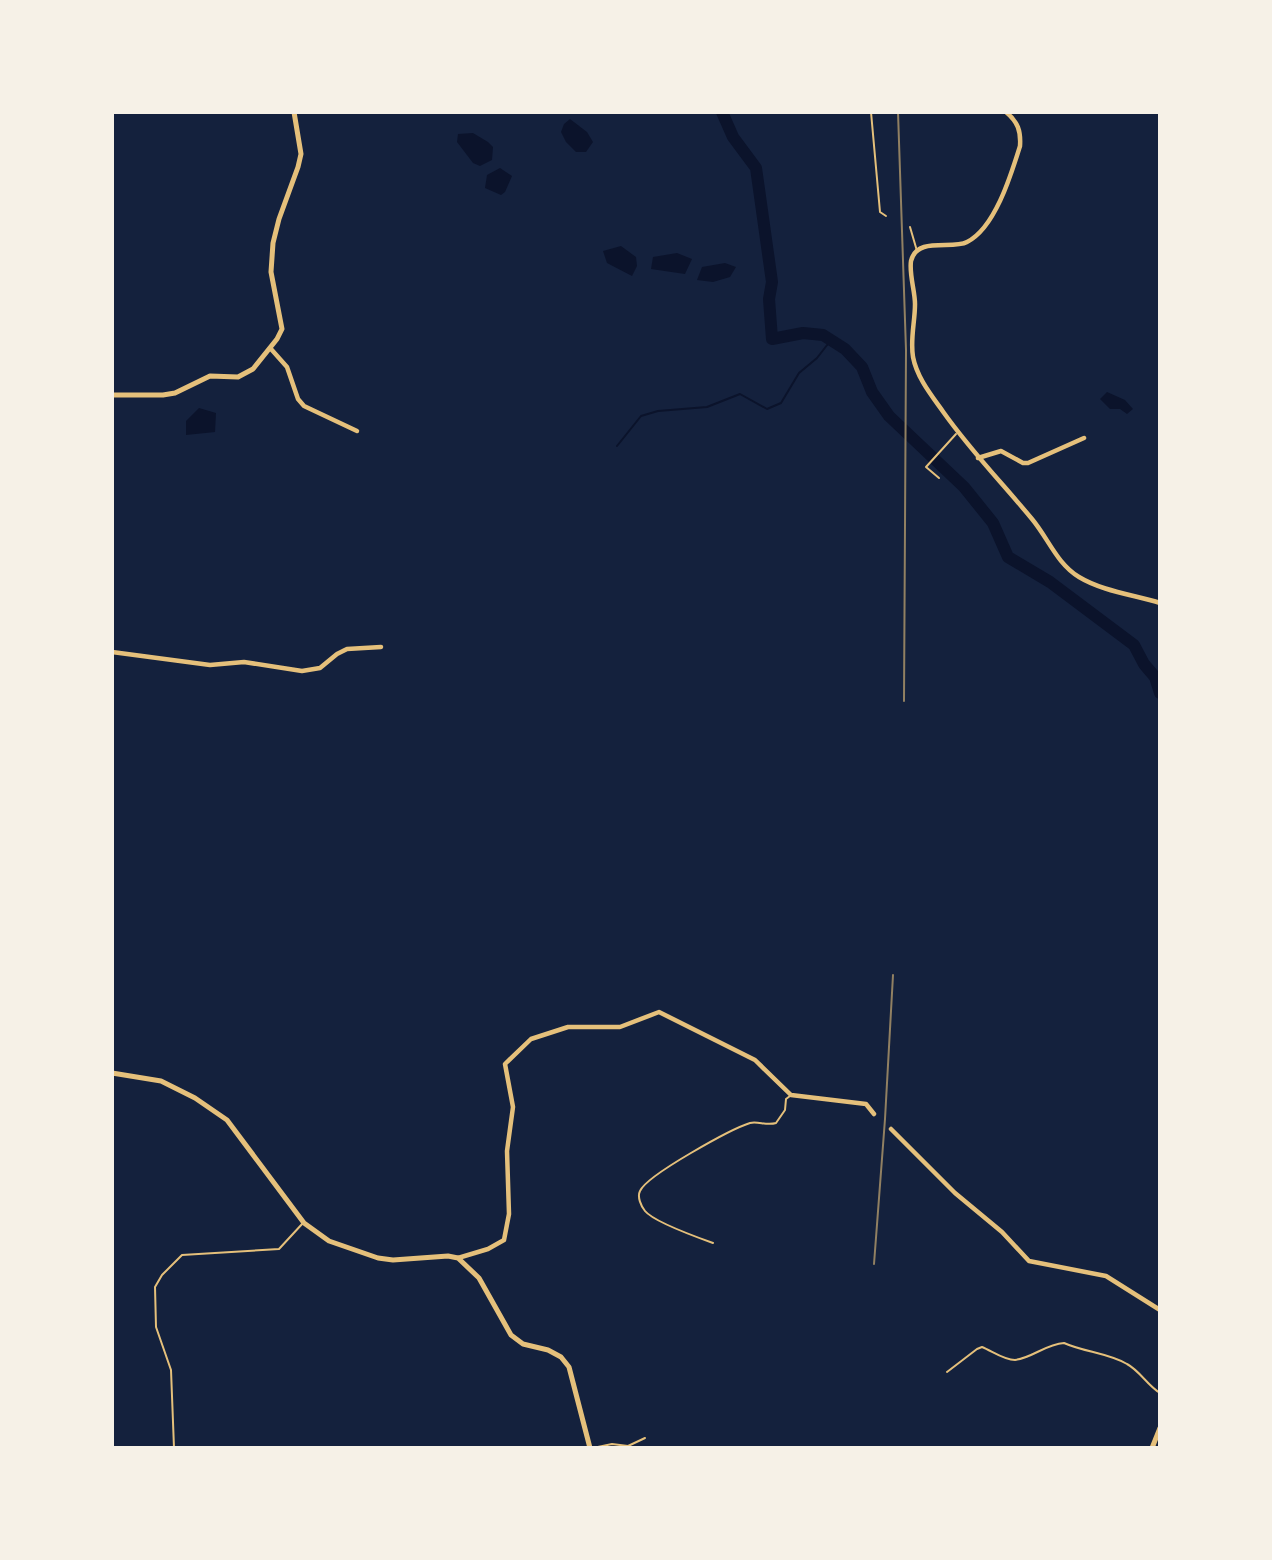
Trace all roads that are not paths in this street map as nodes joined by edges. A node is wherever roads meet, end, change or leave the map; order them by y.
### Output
1 (294, 112) edge
2 (871, 112) edge
3 (1006, 112) edge
4 (887, 216) dead end
5 (910, 227) dead end
6 (917, 252) junction
7 (271, 348) junction
8 (112, 395) edge
9 (357, 431) dead end
10 (958, 432) junction
11 (1084, 438) dead end
12 (978, 458) junction
13 (939, 478) dead end
14 (1160, 603) edge
15 (381, 647) dead end
16 (112, 652) edge
17 (112, 1073) edge
18 (791, 1096) junction
19 (874, 1114) dead end
20 (891, 1129) dead end
21 (304, 1223) junction
22 (713, 1243) dead end
23 (458, 1258) junction
24 (1160, 1310) edge
25 (947, 1372) dead end
26 (1160, 1393) edge
27 (1160, 1428) edge
28 (645, 1438) dead end
29 (174, 1448) edge
30 (592, 1448) edge
31 (1152, 1448) edge

1 - 7 street
2 - 4 lane
3 - 6 street
5 - 6 lane
6 - 10 street
7 - 8 street
7 - 9 street
10 - 12 street
10 - 13 lane
11 - 12 street
12 - 14 street
15 - 16 street
17 - 21 street
18 - 19 street
18 - 22 lane
18 - 23 street
20 - 24 street
21 - 23 street
21 - 29 lane
23 - 30 street
25 - 26 lane
27 - 31 street
28 - 30 lane

